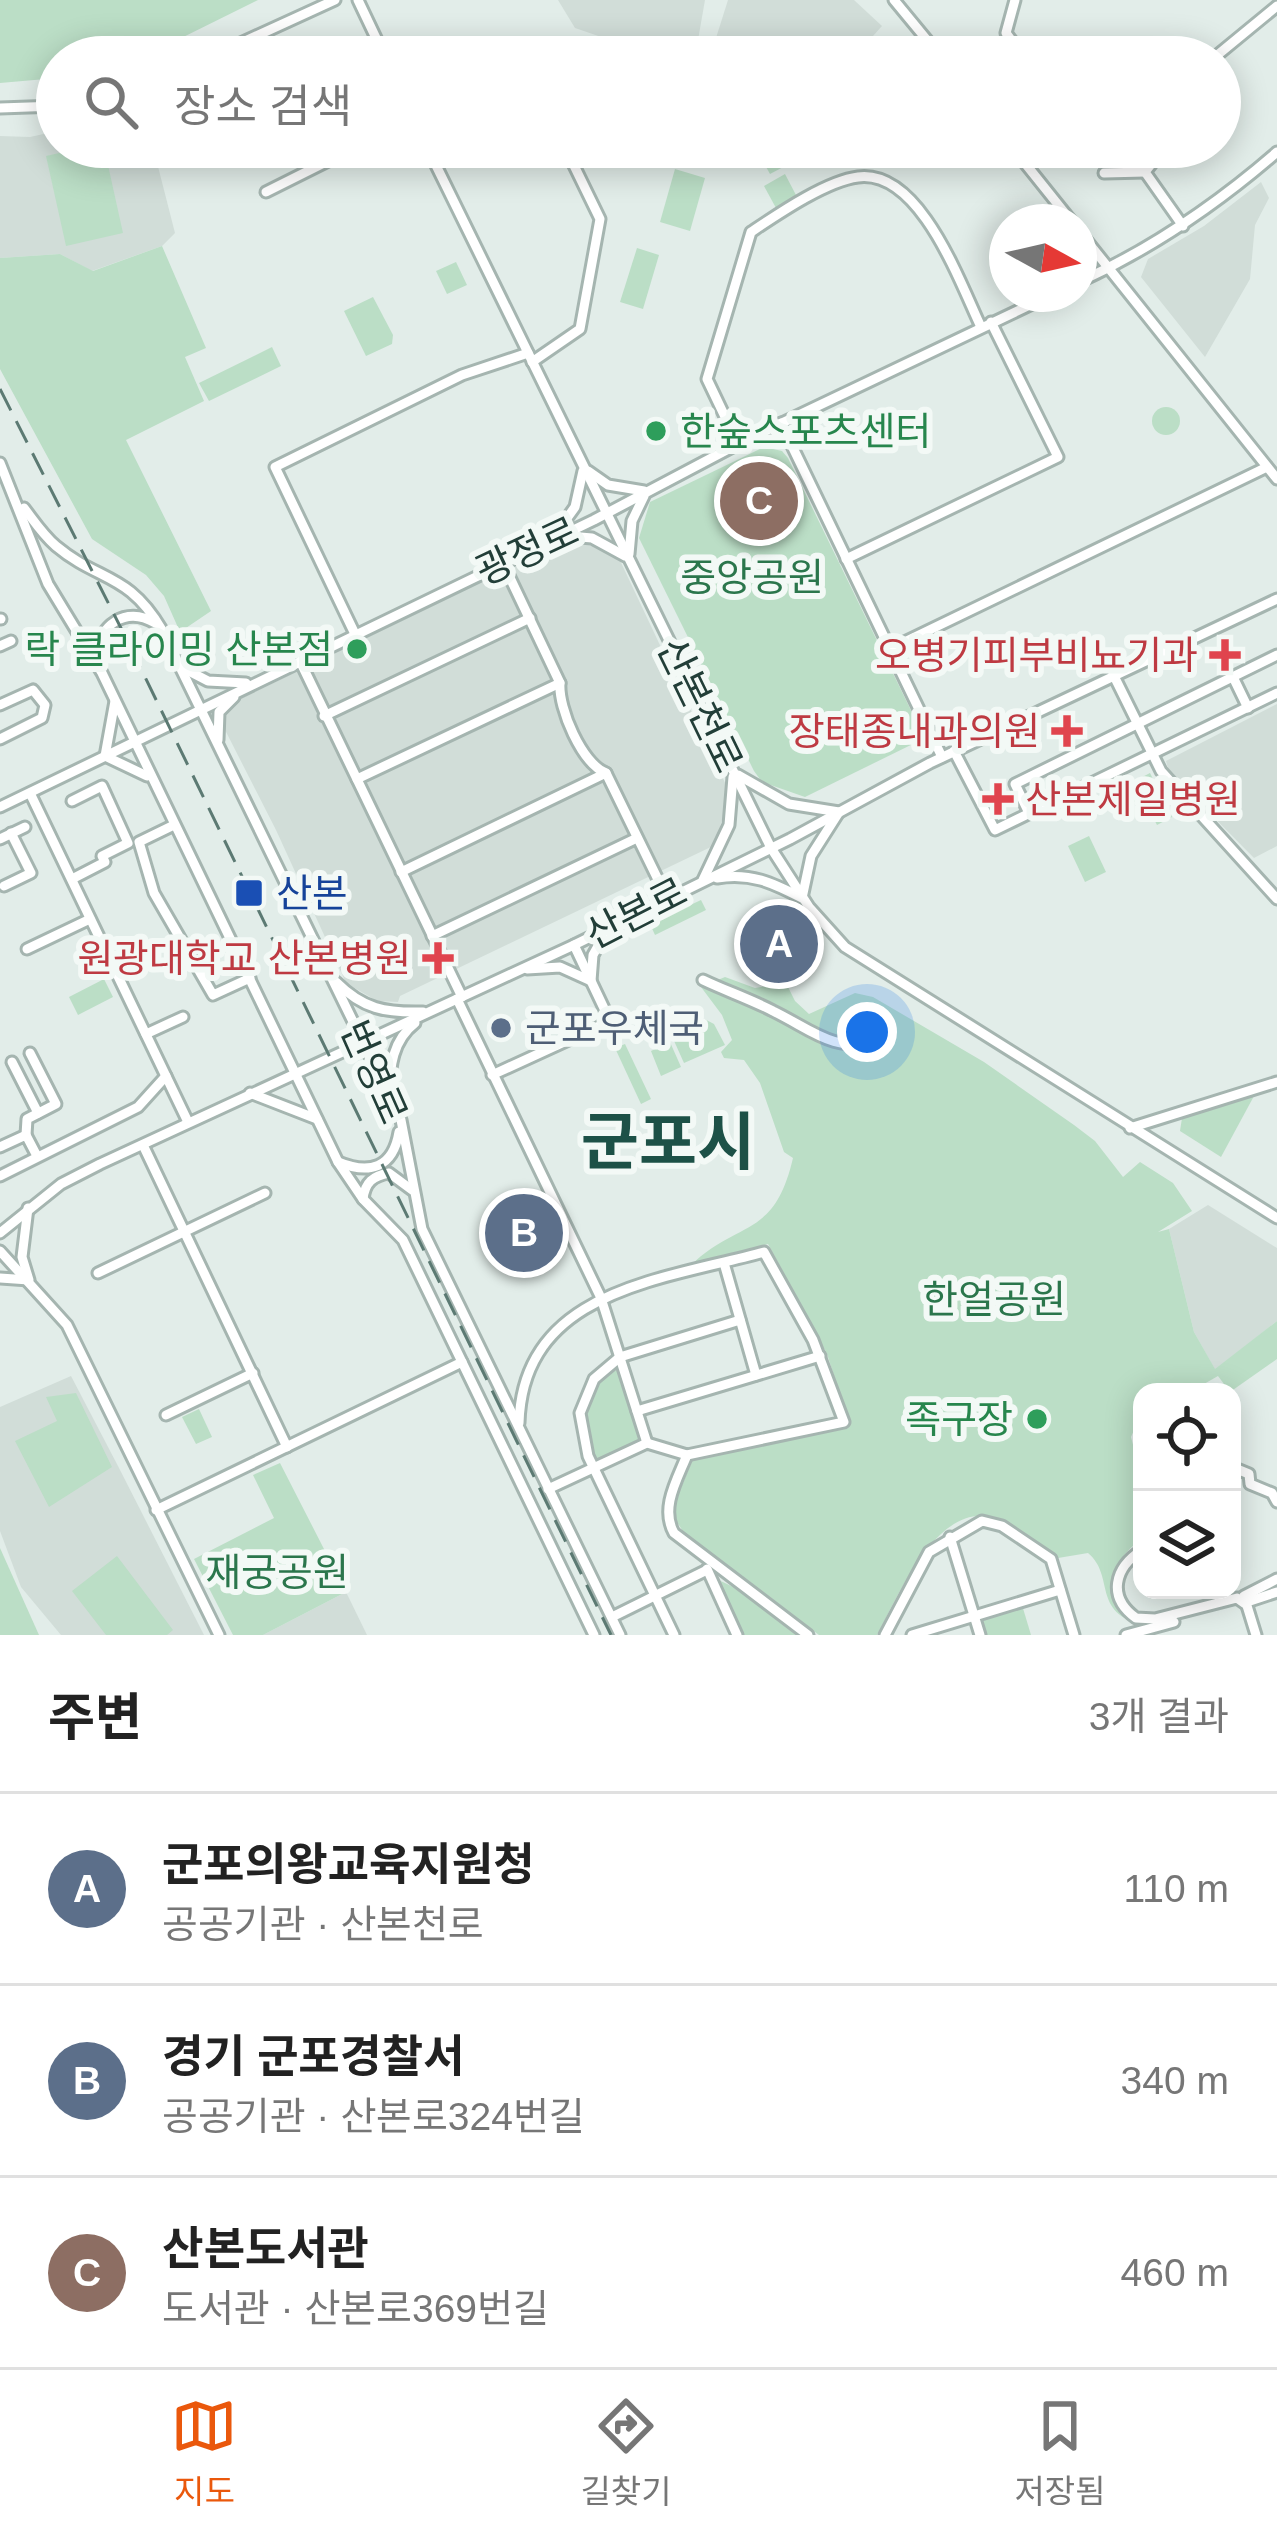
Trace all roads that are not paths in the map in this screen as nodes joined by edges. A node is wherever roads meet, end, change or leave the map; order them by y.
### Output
1 (335, 0) edge
2 (358, 0) edge
3 (894, 0) edge
4 (1015, 0) edge
5 (1277, 6) edge
6 (256, 36) edge
7 (375, 36) edge
8 (923, 36) edge
9 (1008, 36) edge
10 (1241, 36) edge
11 (36, 107) edge
12 (0, 108) edge
13 (1277, 152) edge
14 (314, 168) edge
15 (437, 168) edge
16 (575, 168) edge
17 (1029, 168) edge
18 (1148, 168) edge
19 (1145, 172) junction
20 (1104, 173) dead end
21 (266, 192) dead end
22 (1058, 204) edge
23 (1183, 226) junction
24 (1097, 254) edge
25 (1109, 269) junction
26 (1097, 274) edge
27 (1014, 312) edge
28 (986, 325) junction
29 (530, 357) junction
30 (781, 423) junction
31 (738, 444) junction
32 (0, 463) edge
33 (583, 466) junction
34 (1268, 466) junction
35 (1277, 479) edge
36 (649, 491) junction
37 (17, 499) junction
38 (607, 512) junction
39 (550, 540) junction
40 (846, 559) junction
41 (629, 560) junction
42 (503, 563) junction
43 (1277, 603) edge
44 (530, 618) junction
45 (160, 626) junction
46 (355, 634) junction
47 (890, 650) junction
48 (1277, 655) edge
49 (95, 661) junction
50 (300, 661) junction
51 (180, 665) junction
52 (1113, 674) junction
53 (1233, 677) junction
54 (252, 683) junction
55 (560, 683) junction
56 (1277, 693) edge
57 (115, 700) junction
58 (0, 705) edge
59 (1248, 708) junction
60 (200, 710) junction
61 (325, 716) junction
62 (1137, 726) junction
63 (0, 739) edge
64 (134, 742) junction
65 (220, 752) junction
66 (954, 752) junction
67 (1153, 754) junction
68 (106, 756) junction
69 (942, 757) junction
70 (734, 772) junction
71 (605, 773) junction
72 (150, 778) junction
73 (357, 779) junction
74 (30, 793) junction
75 (72, 800) dead end
76 (0, 807) edge
77 (839, 812) junction
78 (1029, 813) junction
79 (174, 825) junction
80 (25, 826) dead end
81 (6, 836) edge
82 (637, 838) junction
83 (771, 848) junction
84 (401, 872) junction
85 (72, 879) junction
86 (703, 880) junction
87 (4, 886) dead end
88 (667, 898) junction
89 (802, 898) junction
90 (1277, 899) edge
91 (90, 919) junction
92 (610, 926) junction
93 (432, 936) junction
94 (574, 945) junction
95 (27, 949) dead end
96 (522, 969) junction
97 (331, 976) junction
98 (250, 978) junction
99 (703, 980) dead end
100 (591, 981) junction
101 (459, 998) junction
102 (429, 1012) junction
103 (183, 1017) dead end
104 (146, 1034) junction
105 (363, 1042) junction
106 (880, 1043) dead end
107 (30, 1053) dead end
108 (12, 1062) dead end
109 (296, 1075) junction
110 (492, 1075) junction
111 (166, 1076) junction
112 (1277, 1082) edge
113 (250, 1093) junction
114 (392, 1101) junction
115 (38, 1113) junction
116 (317, 1119) junction
117 (401, 1120) junction
118 (188, 1122) junction
119 (1130, 1128) junction
120 (26, 1135) junction
121 (143, 1145) junction
122 (0, 1147) edge
123 (37, 1156) junction
124 (338, 1162) junction
125 (0, 1176) edge
126 (412, 1190) junction
127 (266, 1193) dead end
128 (363, 1199) junction
129 (1277, 1202) edge
130 (25, 1210) junction
131 (1273, 1215) edge
132 (0, 1216) edge
133 (187, 1231) junction
134 (0, 1232) edge
135 (0, 1251) edge
136 (724, 1263) junction
137 (98, 1273) dead end
138 (0, 1278) edge
139 (29, 1280) junction
140 (601, 1298) junction
141 (740, 1320) junction
142 (820, 1356) junction
143 (620, 1357) junction
144 (462, 1362) junction
145 (253, 1373) junction
146 (756, 1375) junction
147 (637, 1411) junction
148 (166, 1415) dead end
149 (519, 1429) junction
150 (647, 1443) junction
151 (287, 1447) junction
152 (687, 1455) junction
153 (593, 1468) junction
154 (1241, 1471) edge
155 (548, 1489) junction
156 (1277, 1502) edge
157 (156, 1510) junction
158 (950, 1537) junction
159 (1133, 1559) edge
160 (708, 1567) junction
161 (1277, 1580) edge
162 (1060, 1590) junction
163 (1277, 1592) edge
164 (655, 1596) junction
165 (1244, 1604) junction
166 (974, 1615) junction
167 (611, 1617) junction
168 (1173, 1618) junction
169 (592, 1632) edge
170 (916, 1634) edge
171 (219, 1635) edge
172 (577, 1635) edge
173 (620, 1635) edge
174 (674, 1635) edge
175 (737, 1635) edge
176 (808, 1635) edge
177 (885, 1635) edge
178 (980, 1635) edge
179 (1074, 1635) edge
180 (1126, 1635) edge
181 (1178, 1635) edge
182 (1256, 1635) edge

1 - 6 street
2 - 7 street
3 - 8 street
4 - 9 street
5 - 10 street
11 - 12 street
13 - 23 street
14 - 21 street
15 - 29 street, 산본천로
16 - 29 street
17 - 22 street
18 - 19 street
19 - 20 street
19 - 23 street
23 - 25 street
24 - 25 street
25 - 26 street
25 - 34 street
27 - 28 street, 광정로
28 - 30 street, 광정로
28 - 31 street
28 - 40 street
29 - 33 street, 산본천로
29 - 46 street
30 - 31 street, 광정로
30 - 40 street
31 - 36 street, 광정로
32 - 37 street, 번영로
33 - 36 street
33 - 38 street, 산본천로
33 - 39 street
34 - 35 street
34 - 47 street
36 - 38 street, 광정로
36 - 41 street
37 - 45 street, 번영로
37 - 49 street, 번영로
38 - 39 street, 광정로
38 - 41 street, 산본천로
39 - 41 street
39 - 42 street, 광정로
40 - 47 street
41 - 70 street, 산본천로
42 - 44 street
42 - 46 street, 광정로
43 - 52 street, 산본로
44 - 55 street
44 - 61 street
45 - 49 street
45 - 51 street, 번영로
46 - 50 street, 광정로
47 - 69 street
48 - 53 street
49 - 57 street, 번영로
50 - 54 street, 광정로
50 - 61 street
51 - 54 street
51 - 60 street, 번영로
52 - 62 street
52 - 66 street, 산본로
53 - 59 street
53 - 62 street
54 - 60 street, 광정로
54 - 65 street
55 - 71 street
55 - 73 street
56 - 59 street
57 - 64 street, 번영로
57 - 68 street
58 - 63 street
59 - 67 street
60 - 64 street, 광정로
60 - 65 street, 번영로
61 - 73 street
62 - 67 street
62 - 78 street
64 - 68 street, 광정로
64 - 72 street, 번영로
65 - 97 street, 번영로
66 - 69 street, 산본로
66 - 78 street
67 - 78 street
67 - 90 street
68 - 72 street
68 - 74 street, 광정로
69 - 77 street, 산본로
70 - 77 street
70 - 83 street, 산본천로
70 - 86 street
71 - 82 street
71 - 84 street
72 - 79 street, 번영로
73 - 84 street
74 - 76 street, 광정로
74 - 85 street
75 - 85 street
77 - 83 street, 산본로
77 - 89 street
79 - 98 street, 번영로
79 - 98 street
80 - 81 street
81 - 87 street
82 - 88 street
82 - 93 street
83 - 86 street, 산본로
83 - 89 street, 산본천로
84 - 93 street
85 - 91 street
86 - 88 street, 산본로
86 - 89 street
88 - 92 street, 산본로
89 - 119 street, 산본천로
91 - 95 street
91 - 104 street
92 - 94 street, 산본로
92 - 100 street
93 - 101 street
94 - 96 street, 산본로
94 - 100 street
96 - 100 street
96 - 101 street, 산본로
97 - 102 street
97 - 105 street, 번영로
98 - 109 street, 번영로
99 - 106 street
100 - 110 street
101 - 102 street, 산본로
101 - 110 street
102 - 105 street, 산본로
102 - 114 street
103 - 104 street
104 - 111 street
105 - 109 street, 산본로
105 - 114 street, 번영로
107 - 115 street
108 - 115 street
109 - 113 street, 산본로
109 - 116 street, 번영로
110 - 140 street
111 - 118 street
111 - 123 street
112 - 119 street
113 - 116 street
113 - 118 street, 산본로
114 - 117 street, 번영로
115 - 120 street
116 - 124 street, 번영로
117 - 124 street
117 - 126 street, 번영로
118 - 121 street, 산본로
119 - 131 street, 산본천로
120 - 122 street
120 - 123 street
121 - 130 street, 산본로
121 - 133 street
123 - 125 street
124 - 128 street, 번영로
126 - 128 street
126 - 149 street, 번영로
127 - 133 street
128 - 144 street, 번영로
129 - 131 street
130 - 132 street
130 - 134 street, 산본로
130 - 139 street
133 - 137 street
133 - 145 street
135 - 139 street
136 - 140 street
136 - 141 street
136 - 142 street
138 - 139 street
139 - 157 street
140 - 143 street
140 - 149 street
141 - 143 street
141 - 146 street
142 - 146 street
142 - 152 street
143 - 147 street
143 - 153 street
144 - 151 street
144 - 169 street, 번영로
145 - 148 street
145 - 151 street
146 - 147 street
147 - 150 street
149 - 155 street, 번영로
150 - 152 street
150 - 153 street
151 - 157 street
152 - 160 street
153 - 155 street
153 - 164 street
154 - 156 street
155 - 167 street, 번영로
157 - 171 street
158 - 162 street
158 - 166 street
158 - 177 street
159 - 168 street
160 - 164 street
160 - 175 street
160 - 176 street
161 - 165 street
162 - 166 street
162 - 179 street
163 - 165 street
164 - 167 street
164 - 174 street
165 - 168 street
165 - 182 street
166 - 170 street
166 - 178 street
167 - 173 street, 번영로
168 - 180 street
168 - 181 street
169 - 172 street

